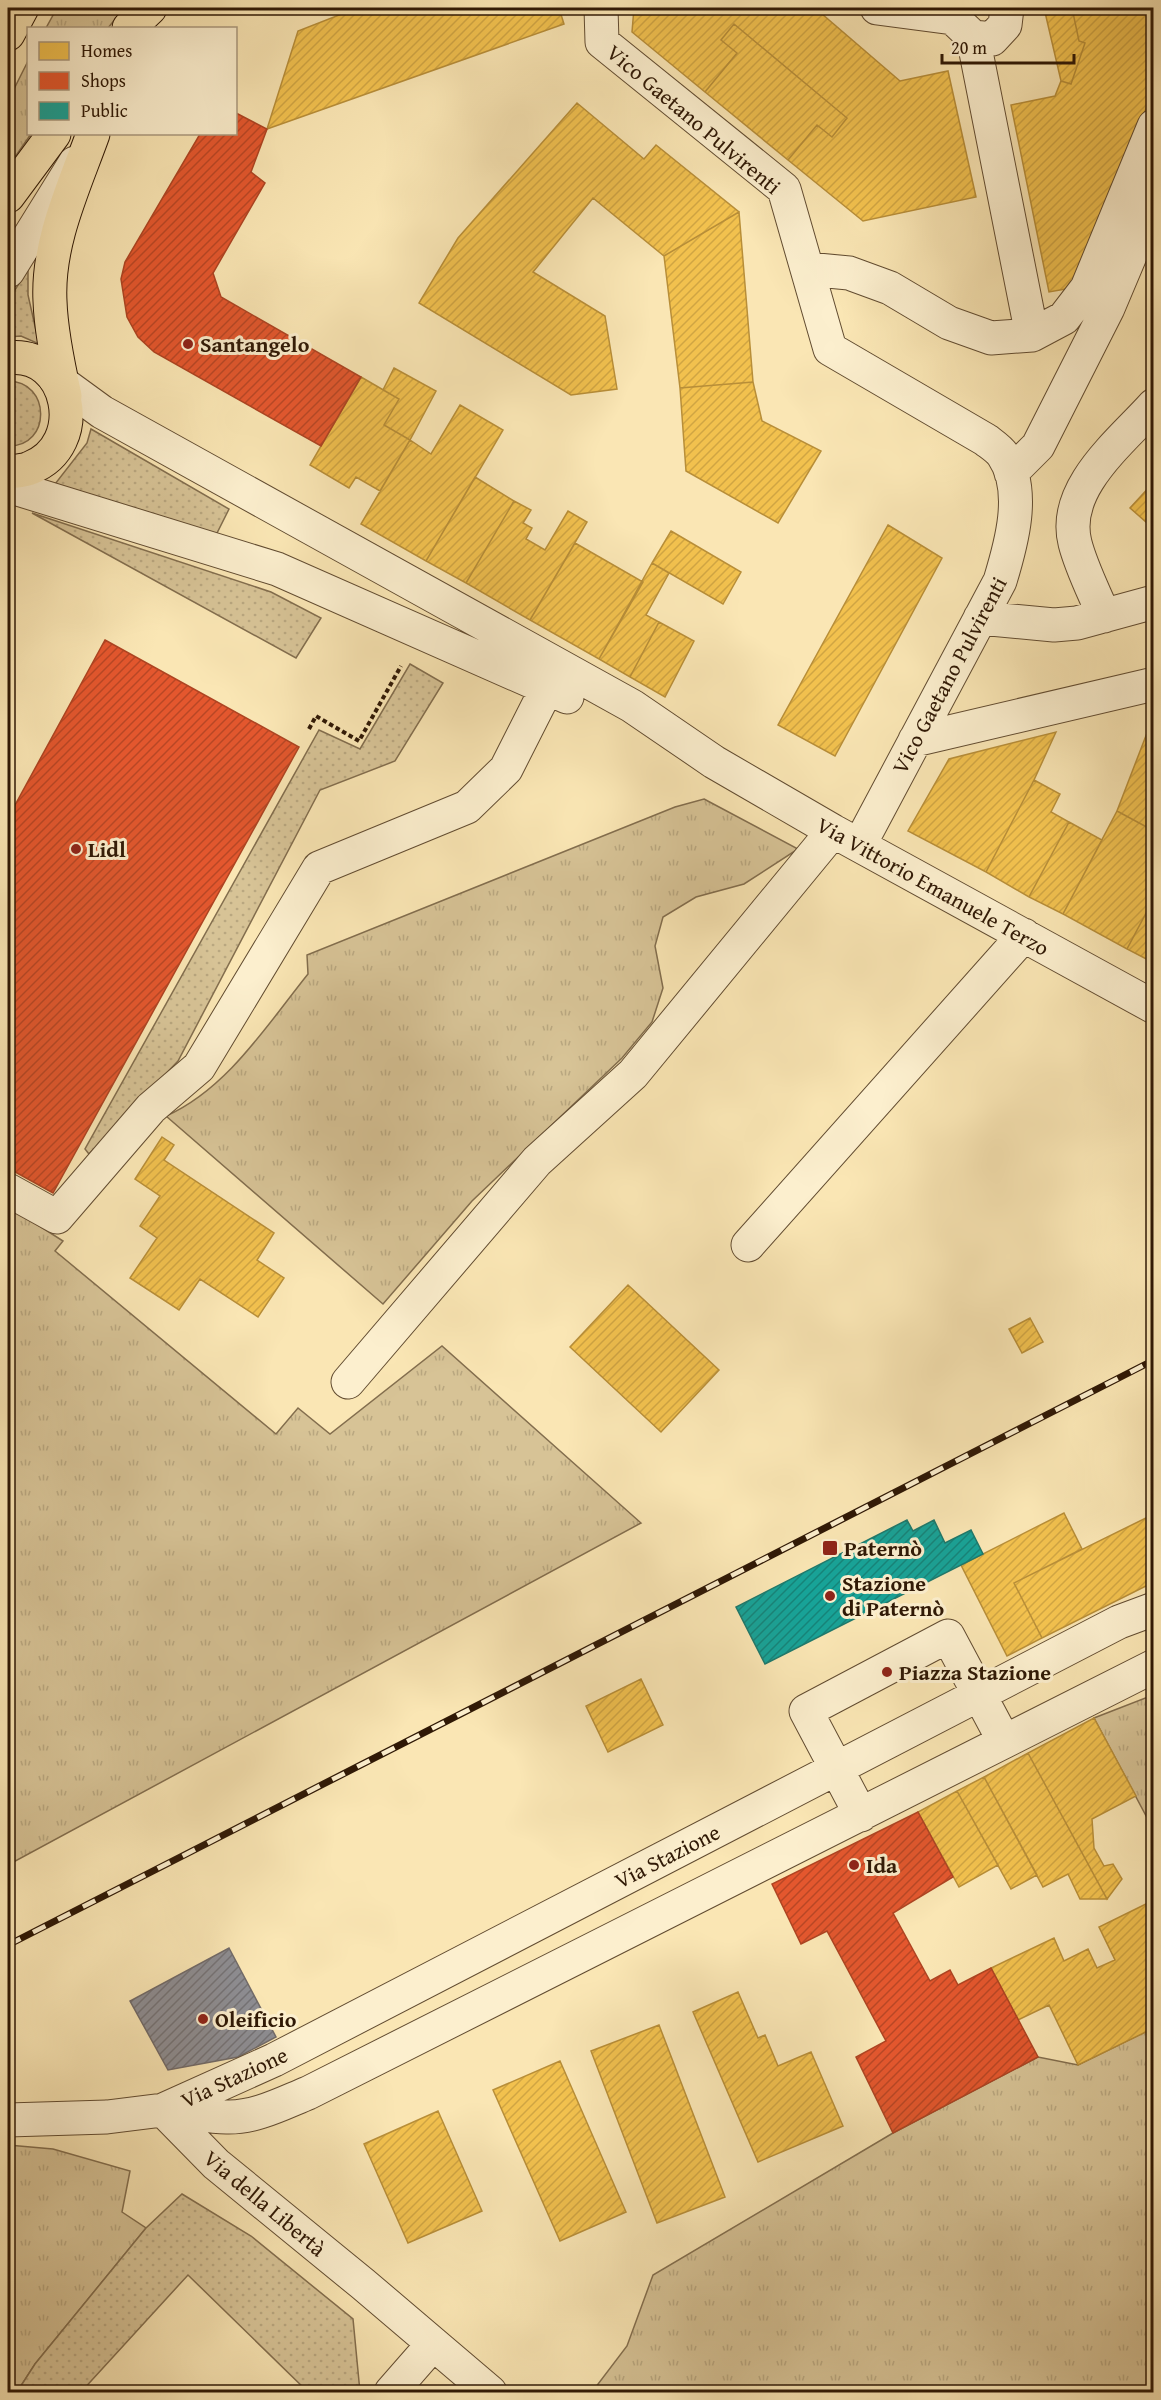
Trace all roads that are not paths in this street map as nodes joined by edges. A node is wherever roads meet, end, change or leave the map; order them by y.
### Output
1 (22, 8) edge
2 (150, 8) edge
3 (173, 8) edge
4 (601, 8) edge
5 (878, 8) edge
6 (1007, 8) edge
7 (130, 27) edge
8 (158, 27) edge
9 (8, 34) edge
10 (974, 37) junction
11 (1154, 126) edge
12 (53, 135) edge
13 (92, 135) edge
14 (93, 135) edge
15 (8, 196) edge
16 (1154, 199) edge
17 (807, 269) junction
18 (8, 271) edge
19 (1032, 335) junction
20 (8, 358) edge
21 (60, 385) junction
22 (1154, 405) edge
23 (1011, 473) junction
24 (13, 475) edge
25 (1154, 602) edge
26 (1104, 616) junction
27 (980, 618) junction
28 (1154, 684) edge
29 (546, 688) junction
30 (915, 740) junction
31 (714, 762) junction
32 (846, 838) junction
33 (1024, 935) junction
34 (1154, 1007) edge
35 (8, 1190) edge
36 (748, 1245) dead end
37 (348, 1382) dead end
38 (1154, 1609) edge
39 (1154, 1666) edge
40 (979, 1695) junction
41 (1004, 1741) junction
42 (836, 1768) junction
43 (861, 1815) junction
44 (163, 2110) junction
45 (8, 2120) edge
46 (433, 2344) junction
47 (468, 2386) edge
48 (391, 2392) edge

1 - 9 main road
2 - 7 main road
3 - 8 main road
4 - 17 street, Vico Gaetano Pulvirenti
5 - 10 street
6 - 10 street
10 - 19 street
11 - 19 street
12 - 15 main road
13 - 18 street
14 - 21 main road
16 - 23 street
17 - 19 street
17 - 23 street, Vico Gaetano Pulvirenti
20 - 21 main road
21 - 24 main road
21 - 31 street
22 - 26 street
23 - 27 street, Vico Gaetano Pulvirenti
24 - 29 street
25 - 26 street
26 - 27 street
27 - 30 street, Vico Gaetano Pulvirenti
28 - 30 street
29 - 31 street
29 - 35 street
30 - 32 street, Vico Gaetano Pulvirenti
31 - 32 street, Via Vittorio Emanuele Terzo
32 - 33 street, Via Vittorio Emanuele Terzo
32 - 37 street, Vico Gaetano Pulvirenti
33 - 34 street, Via Vittorio Emanuele Terzo
33 - 36 street
38 - 40 street, Via Stazione
39 - 41 street, Via Stazione
40 - 41 street
40 - 42 street, Via Stazione
40 - 42 street
41 - 43 street, Via Stazione
42 - 43 street
42 - 44 street, Via Stazione
43 - 44 street, Via Stazione
44 - 45 street
44 - 46 street, Via della Libertà
46 - 47 street, Via della Libertà
46 - 48 street

